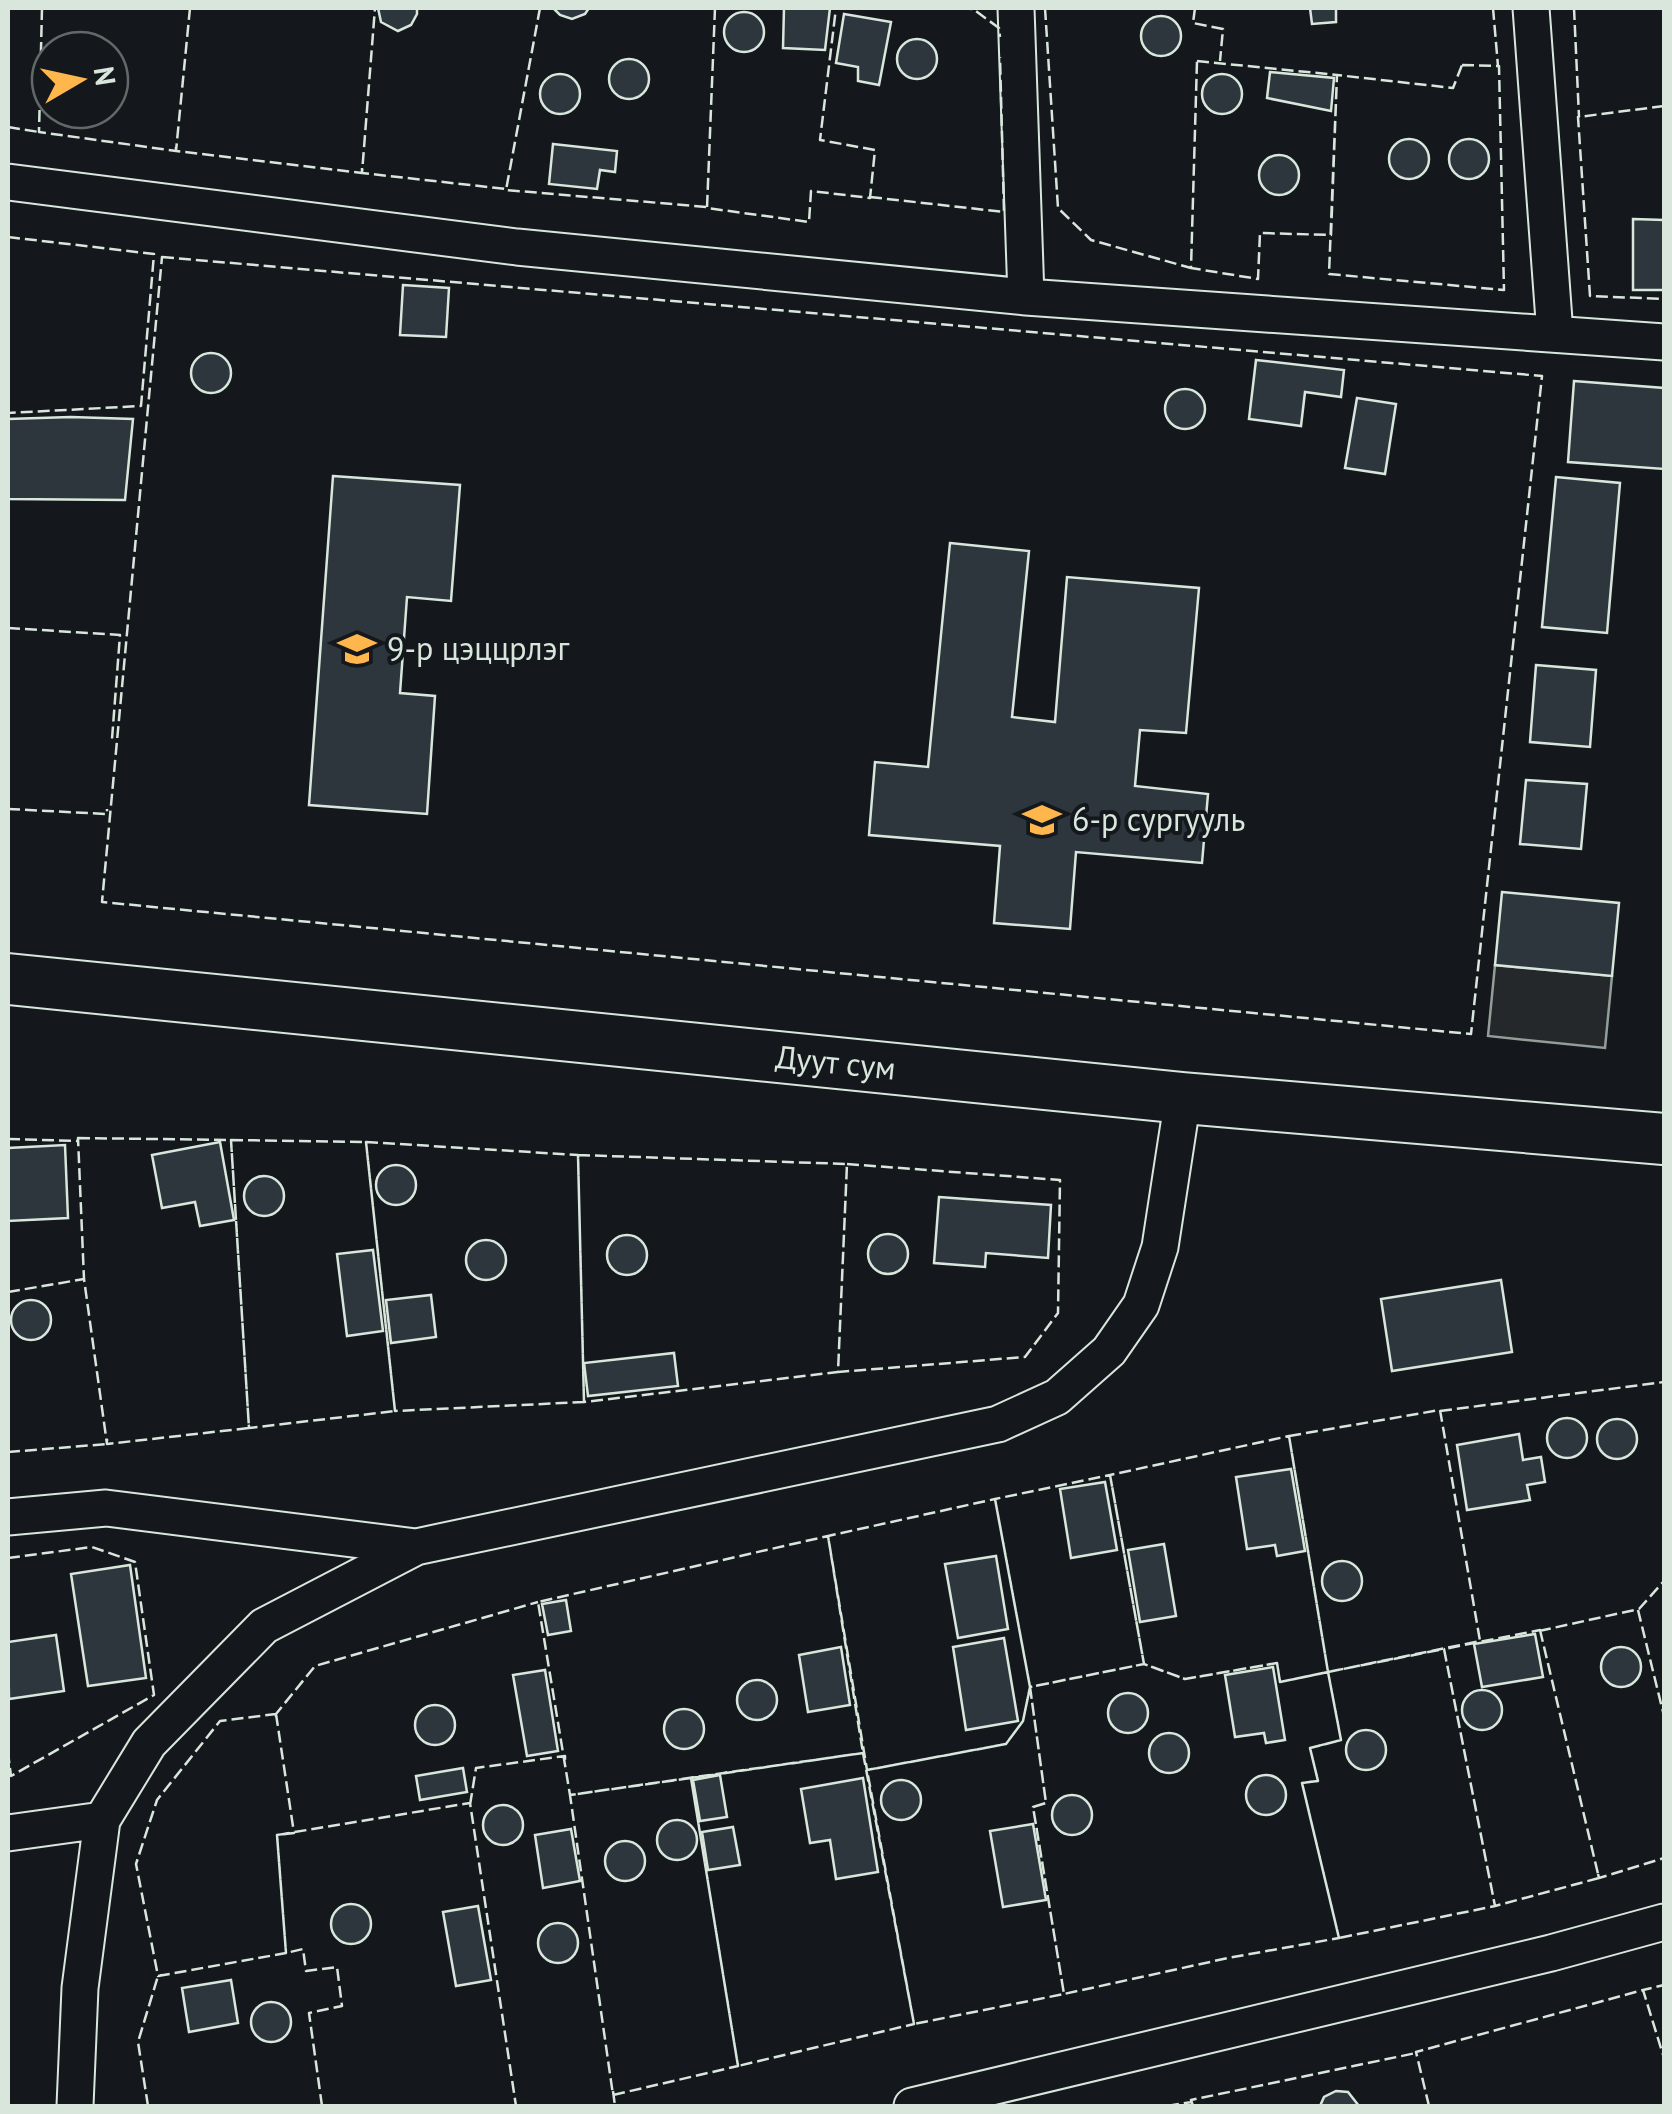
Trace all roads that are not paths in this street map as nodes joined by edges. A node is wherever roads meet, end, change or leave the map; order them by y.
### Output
1 (1016, 8) edge
2 (1531, 8) edge
3 (8, 182) edge
4 (1026, 298) junction
5 (1556, 334) junction
6 (1664, 342) edge
7 (8, 979) edge
8 (1183, 1098) junction
9 (1664, 1139) edge
10 (8, 1517) edge
11 (416, 1546) junction
12 (102, 1820) junction
13 (8, 1832) edge
14 (1664, 1922) edge
15 (74, 2106) edge
16 (912, 2106) edge

1 - 4 street
2 - 5 street
3 - 4 street
4 - 5 street
5 - 6 street
7 - 8 main road, Дуут сум
8 - 9 main road, Дуут сум
8 - 11 street
10 - 11 street
11 - 12 street
12 - 13 street
12 - 15 street
14 - 16 street

